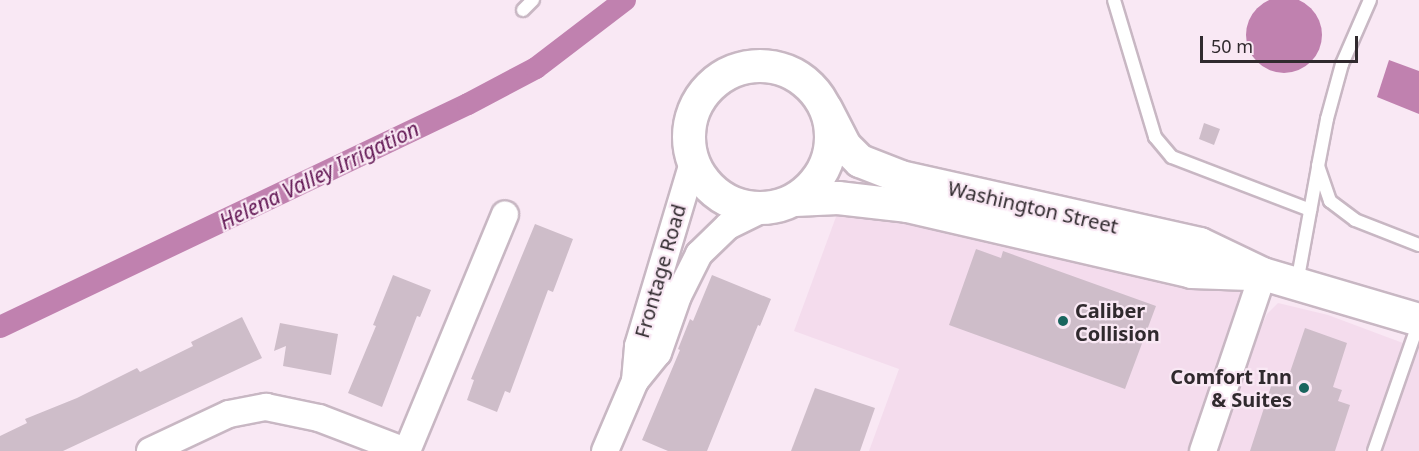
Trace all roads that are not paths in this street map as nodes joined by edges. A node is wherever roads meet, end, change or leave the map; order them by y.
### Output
1 (533, 0) edge
2 (1114, 0) edge
3 (1370, 0) edge
4 (523, 10) dead end
5 (826, 109) junction
6 (693, 163) junction
7 (1318, 166) junction
8 (795, 200) junction
9 (763, 209) junction
10 (1310, 210) junction
11 (505, 214) dead end
12 (1419, 245) edge
13 (1263, 274) junction
14 (1297, 284) junction
15 (1419, 320) edge
16 (635, 381) junction
17 (150, 451) edge
18 (406, 451) edge
19 (605, 451) edge
20 (1203, 451) edge
21 (1374, 451) edge

1 - 4 lane
2 - 10 lane
3 - 7 lane
5 - 6 street
5 - 8 street
5 - 13 street, Washington Street
6 - 9 street
6 - 16 street, Frontage Road
7 - 10 lane
7 - 12 lane
8 - 9 street
8 - 13 street, Washington Street
9 - 16 street, Frontage Road
10 - 14 lane
11 - 18 street
13 - 14 street, Washington Street
13 - 20 street
14 - 15 street, Washington Street
15 - 21 lane
16 - 19 street, Frontage Road
17 - 18 street

